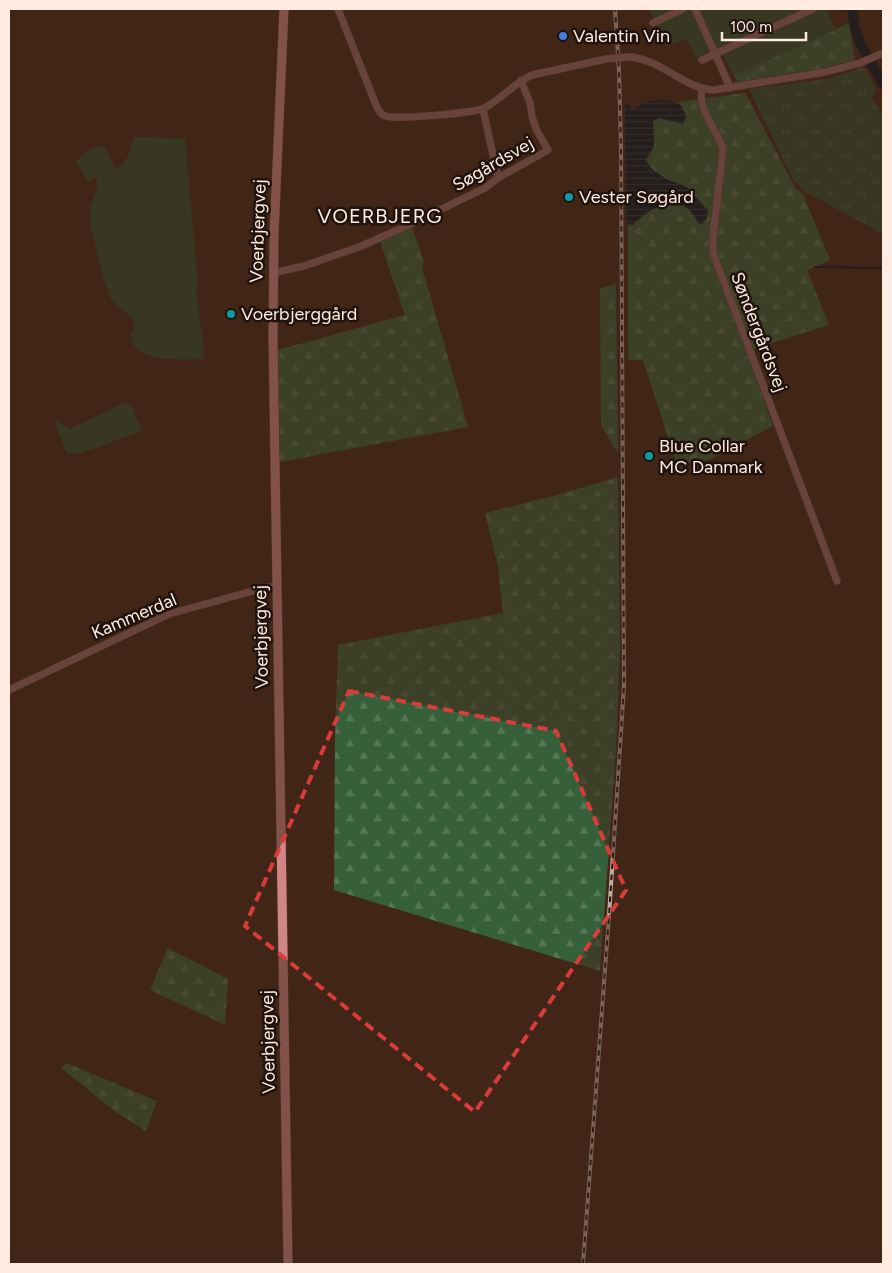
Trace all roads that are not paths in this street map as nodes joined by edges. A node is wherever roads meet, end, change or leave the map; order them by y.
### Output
1 (284, 9) edge
2 (338, 9) edge
3 (682, 9) edge
4 (695, 9) edge
5 (813, 9) edge
6 (652, 23) dead end
7 (716, 54) junction
8 (883, 54) edge
9 (702, 60) dead end
10 (521, 80) junction
11 (702, 88) junction
12 (729, 88) junction
13 (483, 108) junction
14 (498, 178) junction
15 (273, 273) junction
16 (837, 581) dead end
17 (277, 587) junction
18 (9, 690) edge
19 (288, 1264) edge

1 - 15 street, Voerbjergvej
2 - 13 street
3 - 6 street
4 - 7 street
5 - 7 street
7 - 9 street
7 - 12 street
8 - 12 street
10 - 11 street, bridge
10 - 13 street
10 - 14 street, Søgårdsvej
11 - 12 street
11 - 16 street, Søndergårdsvej
13 - 14 street
14 - 15 street, Søgårdsvej
15 - 17 street, Voerbjergvej
17 - 18 street, Kammerdal
17 - 19 street, Voerbjergvej

